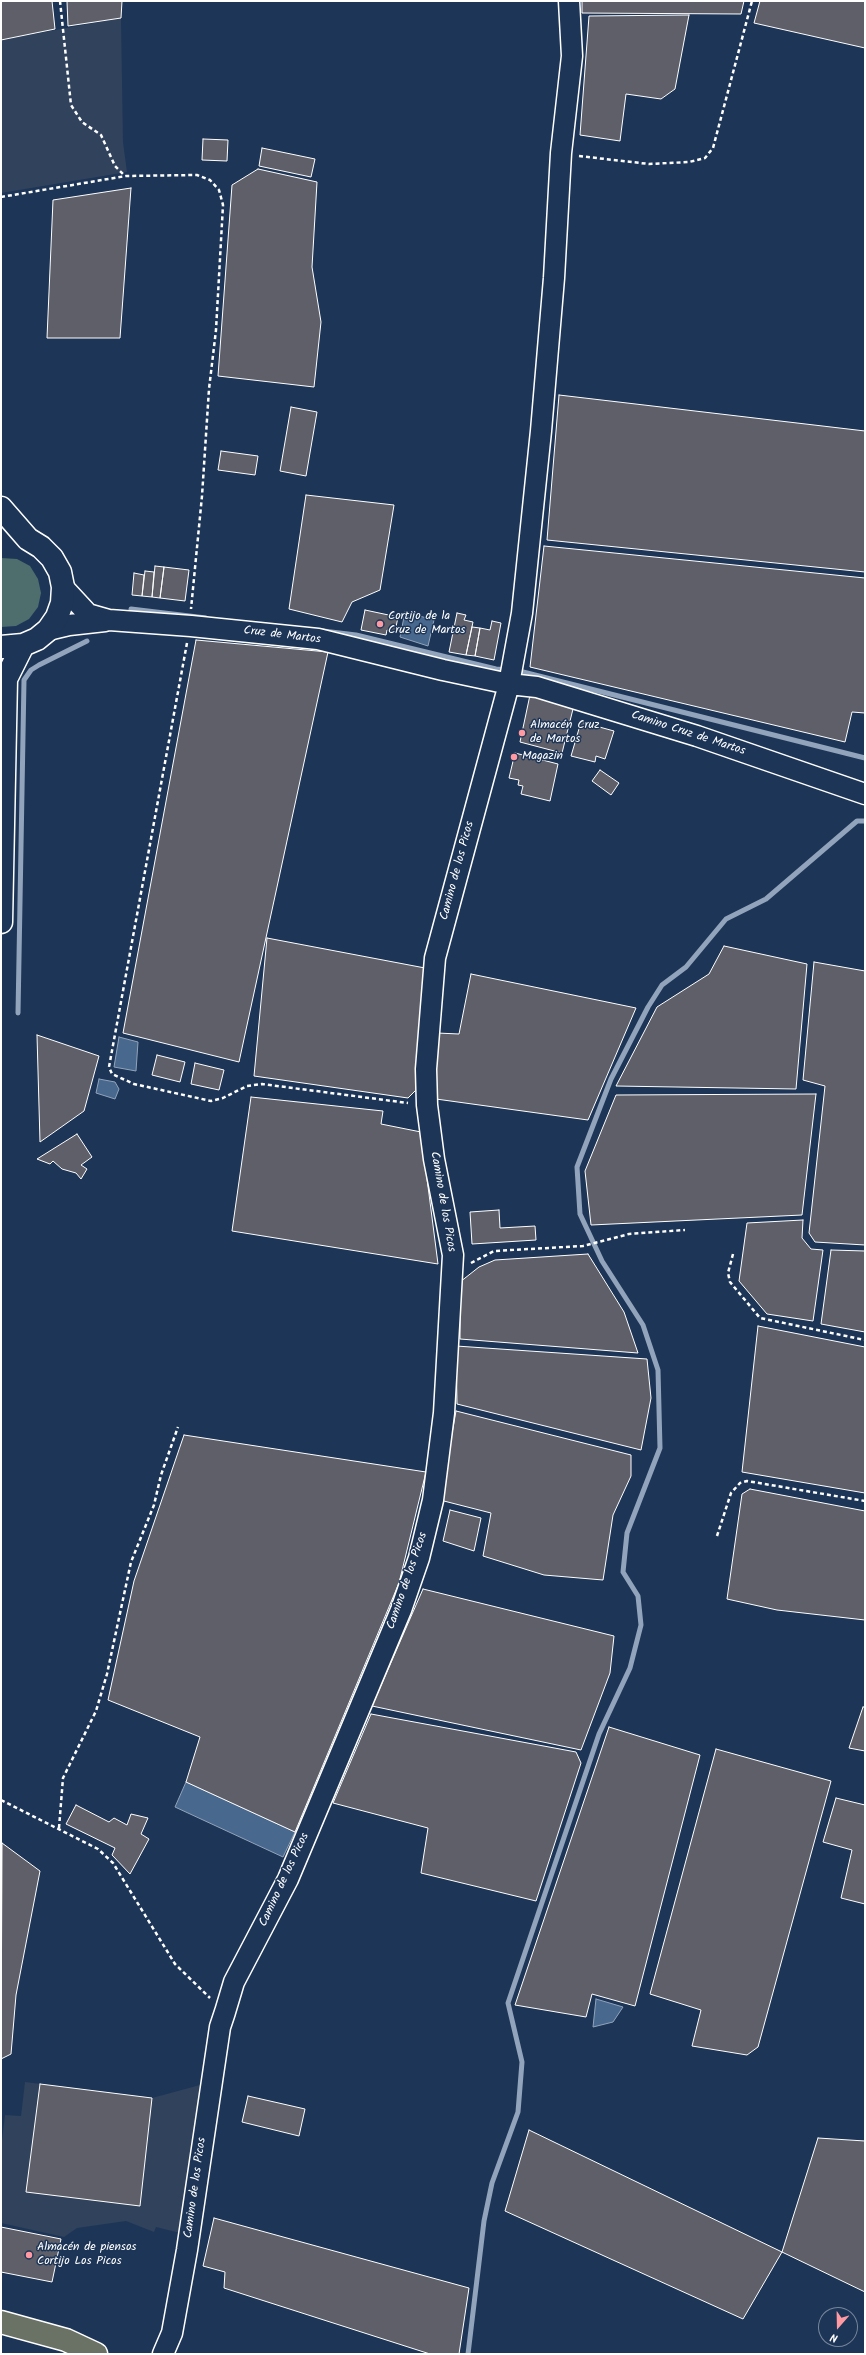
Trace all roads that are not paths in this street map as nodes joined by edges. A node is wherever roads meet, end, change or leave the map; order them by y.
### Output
1 (569, 1) edge
2 (1, 508) edge
3 (1, 536) edge
4 (28, 539) junction
5 (63, 587) junction
6 (109, 620) junction
7 (48, 630) junction
8 (24, 645) junction
9 (1, 647) edge
10 (4, 674) edge
11 (511, 674) junction
12 (865, 794) edge
13 (1, 922) edge
14 (1, 2322) edge
15 (96, 2354) edge
16 (163, 2354) edge

1 - 11 street, Camino de los Picos
2 - 4 main road
3 - 4 main road
4 - 5 main road
5 - 6 street, Cruz de Martos
5 - 7 main road
6 - 7 street
6 - 11 street, Cruz de Martos
7 - 8 main road
8 - 9 main road
8 - 10 main road
10 - 13 main road
11 - 12 street, Camino Cruz de Martos
11 - 16 street, Camino de los Picos
14 - 15 main road

